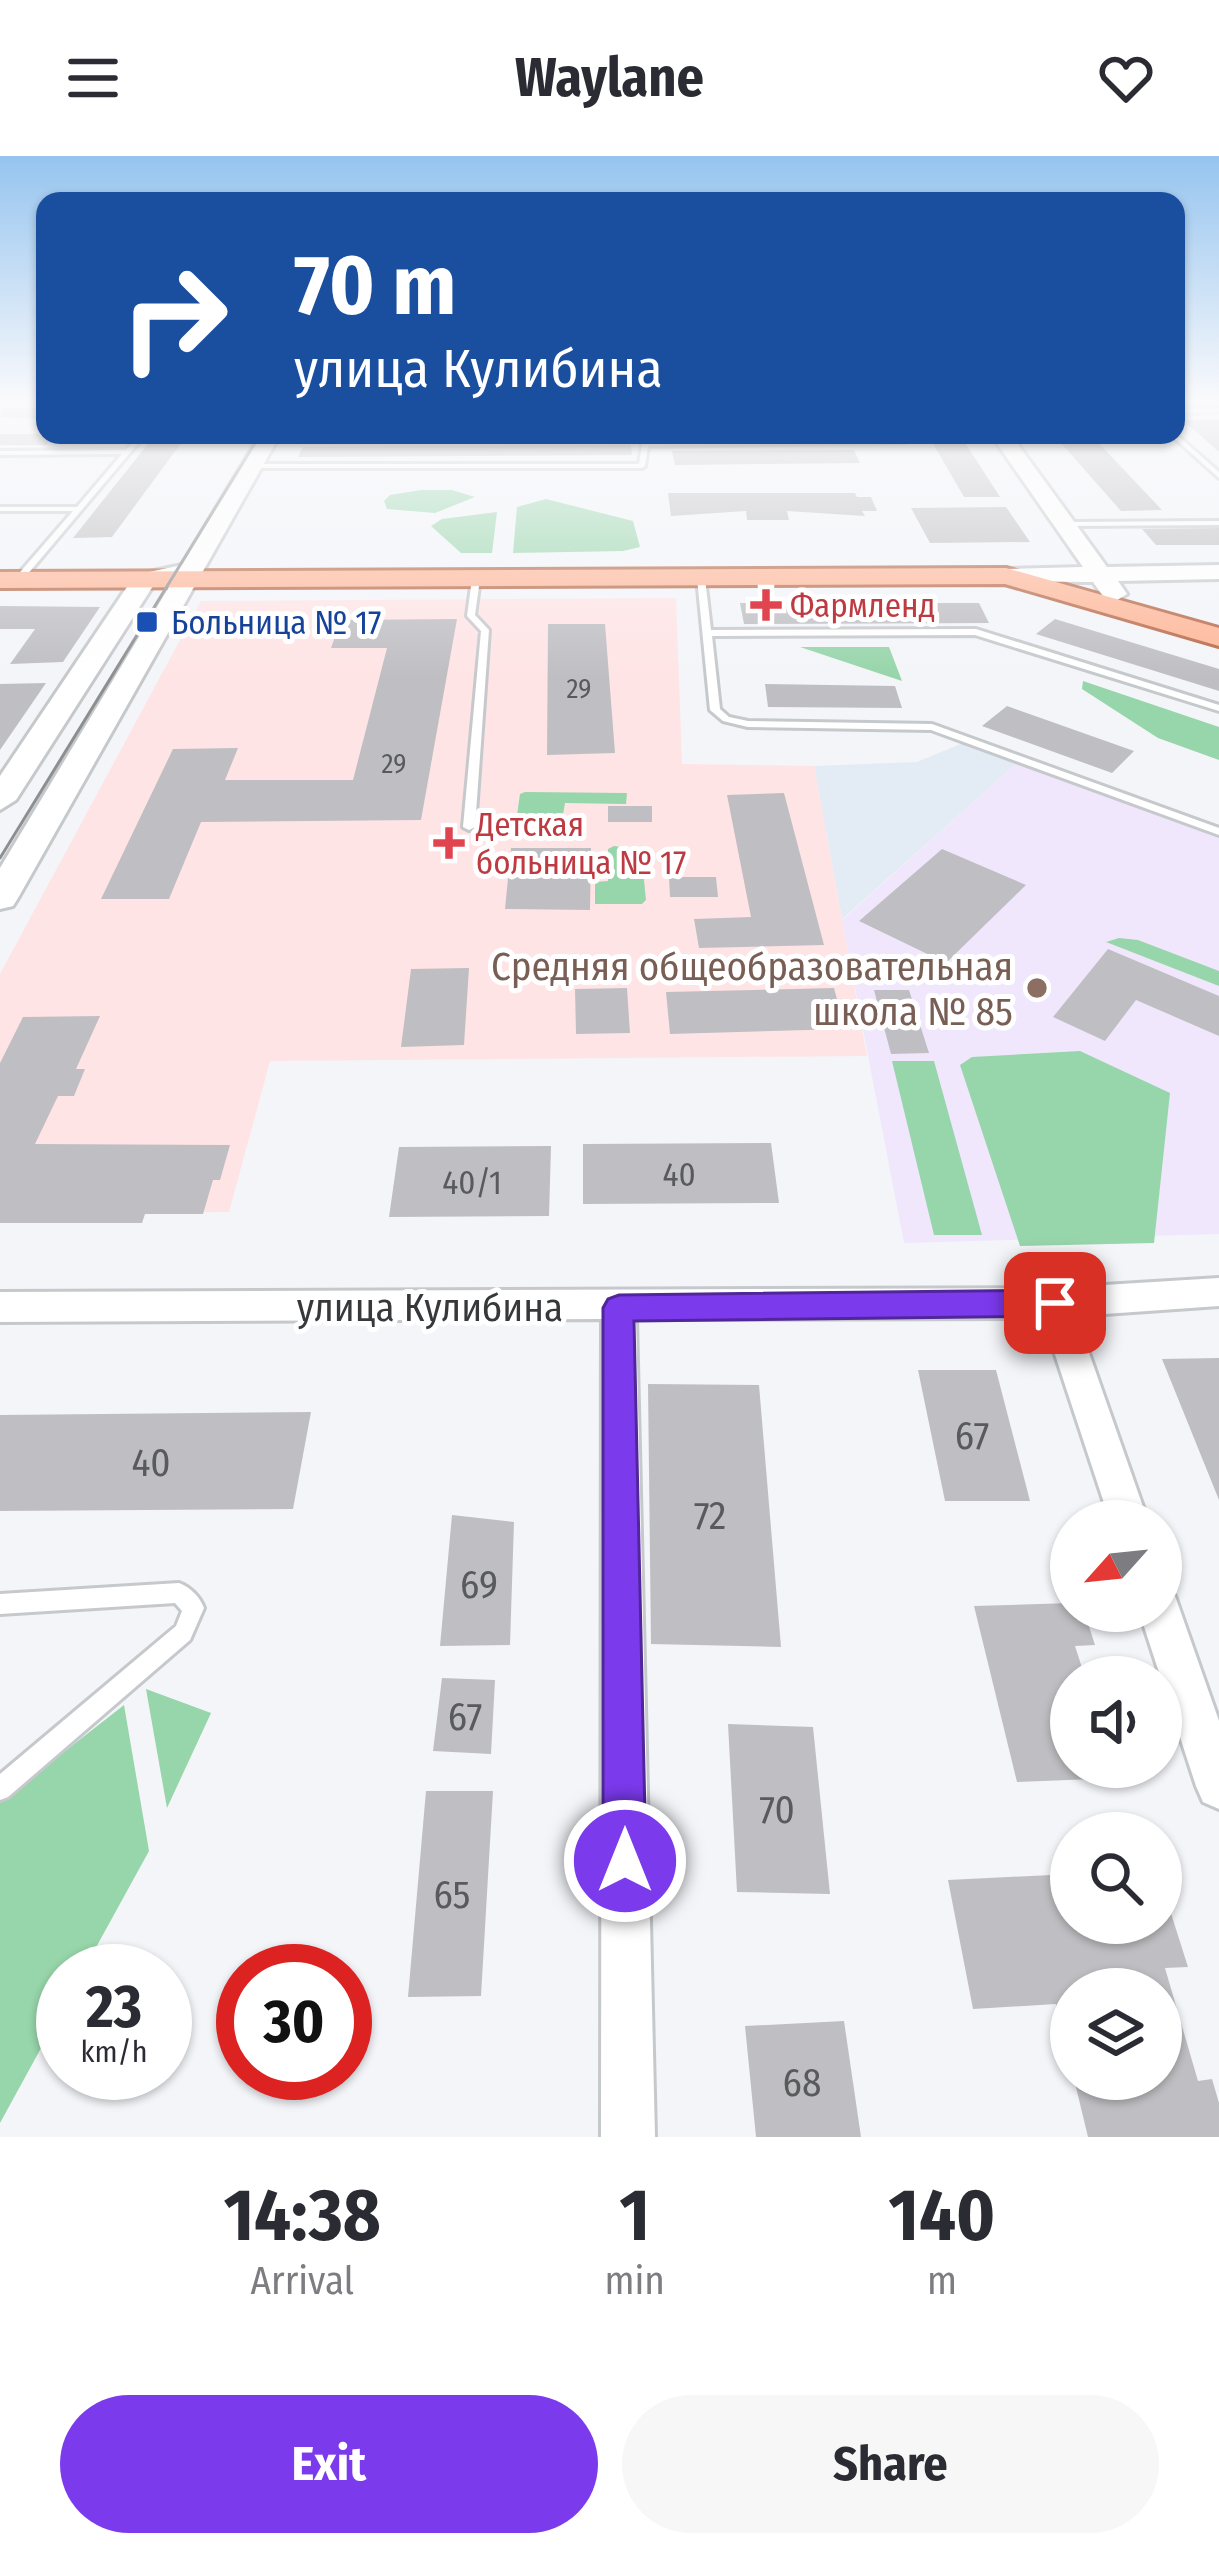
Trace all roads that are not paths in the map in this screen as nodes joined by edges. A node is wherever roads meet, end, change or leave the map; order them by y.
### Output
1 (95, 492) edge
2 (236, 492) edge
3 (1044, 492) edge
4 (0, 509) edge
5 (81, 509) junction
6 (1219, 523) edge
7 (1067, 524) junction
8 (1101, 572) junction
9 (1219, 572) edge
10 (190, 575) junction
11 (1006, 576) junction
12 (701, 578) junction
13 (476, 579) junction
14 (9, 580) edge
15 (144, 580) junction
16 (1123, 609) junction
17 (710, 633) junction
18 (1219, 637) edge
19 (1219, 708) edge
20 (0, 800) edge
21 (469, 827) dead end
22 (1219, 832) edge
23 (0, 898) edge
24 (1219, 1292) edge
25 (1055, 1303) junction
26 (0, 1306) edge
27 (619, 1308) junction
28 (1122, 1500) edge
29 (0, 1604) edge
30 (1167, 1632) edge
31 (1219, 1786) edge
32 (0, 1789) edge
33 (628, 2137) edge

1 - 5 lane
2 - 10 street
3 - 7 street
4 - 5 lane
5 - 14 lane
6 - 7 lane
7 - 8 street
8 - 9 street
8 - 11 street
8 - 16 street
10 - 13 main road
10 - 15 main road
10 - 23 street
11 - 12 main road
11 - 16 main road
12 - 13 main road
12 - 17 lane
13 - 21 lane
14 - 15 main road
15 - 20 street
16 - 18 main road
17 - 19 lane
17 - 22 lane
24 - 25 street, улица Кулибина
25 - 27 street, улица Кулибина
25 - 28 street
26 - 27 street, улица Кулибина
27 - 33 street
29 - 32 lane
30 - 31 street

